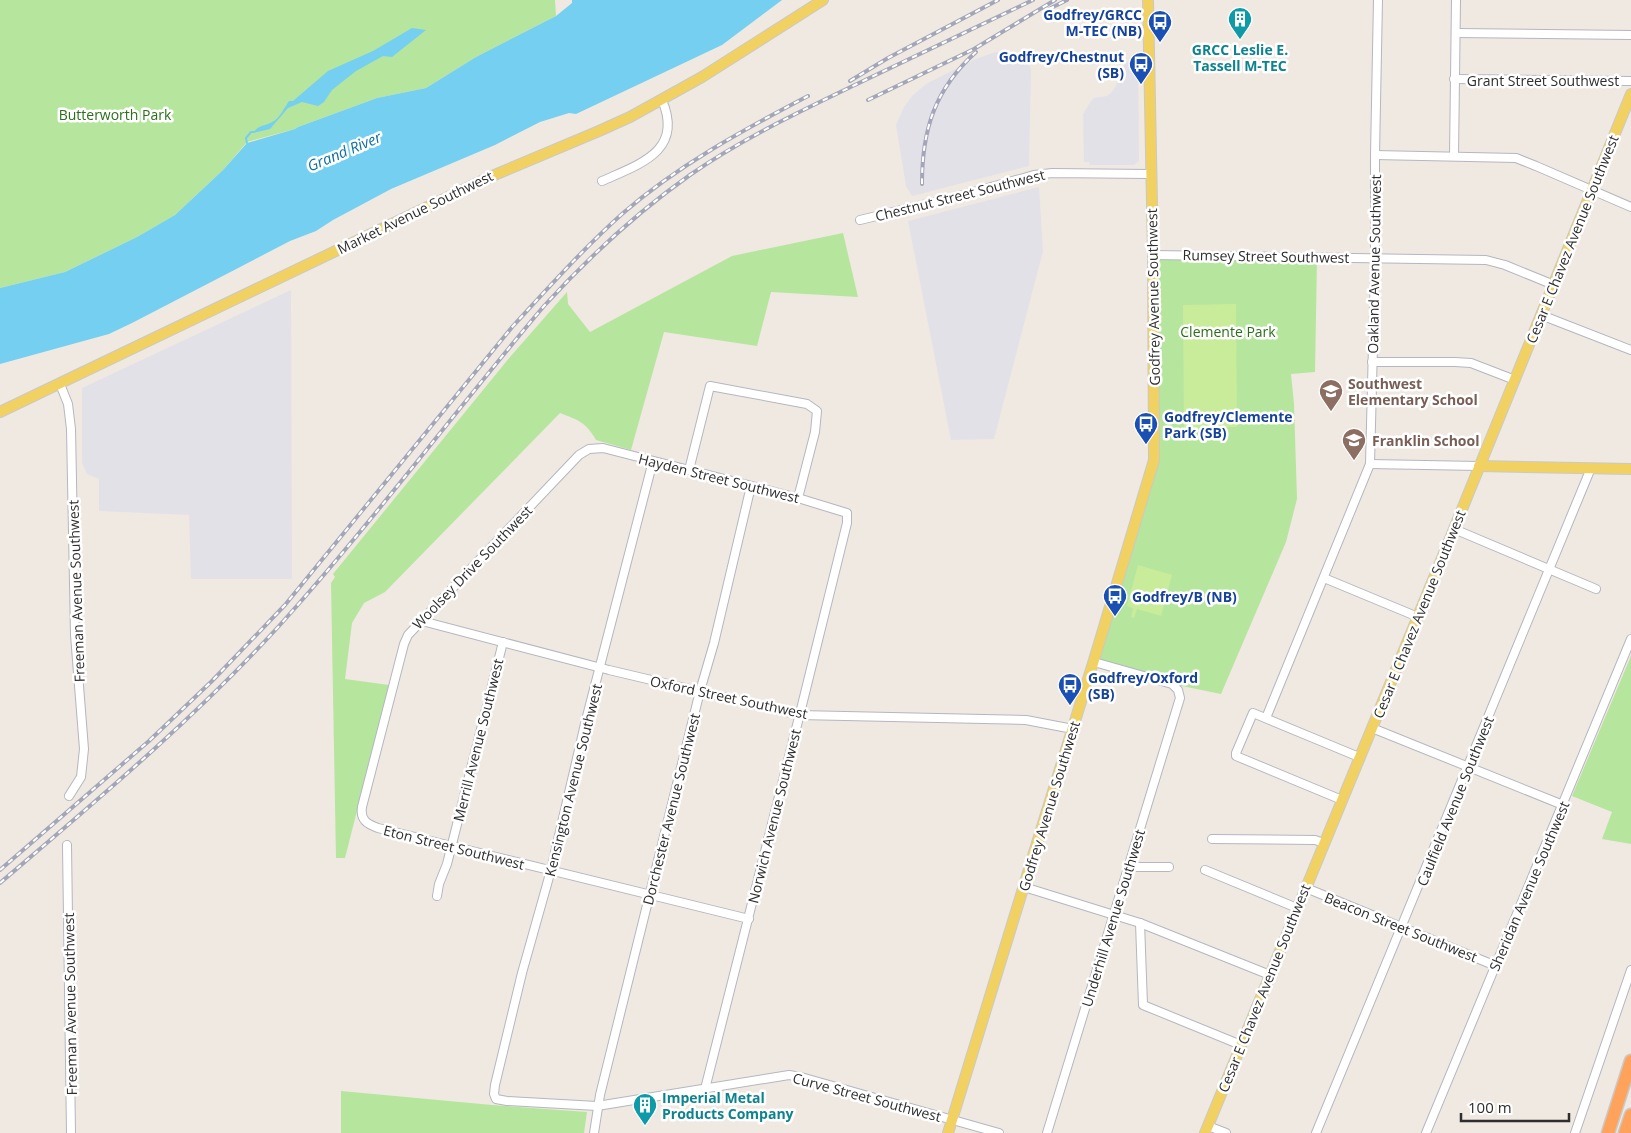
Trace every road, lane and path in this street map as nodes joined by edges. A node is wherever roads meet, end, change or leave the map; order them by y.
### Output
1 (823, 0) edge
2 (1148, 0) edge
3 (1378, 0) edge
4 (1456, 0) edge
5 (1456, 33) junction
6 (1631, 35) edge
7 (1454, 79) junction
8 (1631, 81) edge
9 (1631, 94) edge
10 (662, 100) junction
11 (1375, 155) junction
12 (1454, 156) junction
13 (1150, 174) junction
14 (602, 181) dead end
15 (1592, 191) junction
16 (1631, 207) edge
17 (860, 220) dead end
18 (1153, 255) junction
19 (1376, 258) junction
20 (1554, 285) junction
21 (1542, 315) junction
22 (1631, 350) edge
23 (1372, 362) junction
24 (1515, 380) junction
25 (60, 384) junction
26 (0, 412) edge
27 (589, 449) joint
28 (653, 461) junction
29 (1370, 464) junction
30 (1479, 466) junction
31 (1591, 468) junction
32 (1631, 469) edge
33 (689, 470) junction
34 (751, 486) junction
35 (798, 498) junction
36 (847, 513) joint
37 (1454, 529) junction
38 (1550, 569) junction
39 (1324, 578) junction
40 (1596, 589) dead end
41 (1418, 617) junction
42 (422, 621) junction
43 (1631, 639) edge
44 (503, 642) junction
45 (1094, 662) junction
46 (601, 668) junction
47 (700, 691) junction
48 (799, 715) junction
49 (1266, 718) junction
50 (1372, 728) junction
51 (1073, 729) junction
52 (1359, 757) junction
53 (1469, 767) junction
54 (69, 796) dead end
55 (1342, 800) junction
56 (1563, 805) junction
57 (365, 822) joint
58 (1212, 839) dead end
59 (1324, 843) junction
60 (67, 846) dead end
61 (451, 847) junction
62 (1128, 867) junction
63 (1169, 867) dead end
64 (551, 870) junction
65 (1205, 870) dead end
66 (1024, 887) junction
67 (1306, 888) junction
68 (650, 894) junction
69 (437, 896) dead end
70 (1298, 908) junction
71 (1114, 915) junction
72 (749, 919) junction
73 (1140, 923) junction
74 (1402, 928) junction
75 (1496, 966) junction
76 (1631, 970) edge
77 (1270, 975) junction
78 (1241, 1045) junction
79 (1631, 1061) edge
80 (705, 1088) junction
81 (496, 1099) joint
82 (597, 1106) junction
83 (1631, 1115) edge
84 (952, 1120) junction
85 (1207, 1129) edge
86 (71, 1133) edge
87 (594, 1133) edge
88 (948, 1133) edge
89 (999, 1133) edge
90 (1048, 1133) edge
91 (1226, 1133) edge
92 (1316, 1133) edge
93 (1426, 1133) edge
94 (1575, 1133) edge
95 (1608, 1133) edge
96 (1626, 1133) edge

1 - 10 main road, Market Avenue Southwest
2 - 13 main road, Godfrey Avenue Southwest
3 - 11 street, Oakland Avenue Southwest
4 - 5 street
5 - 6 street
5 - 7 street
7 - 8 street, Grant Street Southwest
7 - 12 street
9 - 15 main road, Cesar E Chavez Avenue Southwest
10 - 14 street
10 - 25 main road, Market Avenue Southwest
11 - 12 street
11 - 19 street, Oakland Avenue Southwest
12 - 15 street
13 - 17 street, Chestnut Street Southwest
13 - 18 main road, Godfrey Avenue Southwest
15 - 16 street
15 - 20 main road, Cesar E Chavez Avenue Southwest
18 - 19 street, Rumsey Street Southwest
18 - 45 main road, Godfrey Avenue Southwest
19 - 20 street, Rumsey Street Southwest
19 - 23 street, Oakland Avenue Southwest
20 - 21 main road, Cesar E Chavez Avenue Southwest
21 - 22 street
21 - 24 main road, Cesar E Chavez Avenue Southwest
23 - 24 street
23 - 29 street, Oakland Avenue Southwest
24 - 30 main road, Cesar E Chavez Avenue Southwest
25 - 26 main road, Market Avenue Southwest
25 - 54 street, Freeman Avenue Southwest
27 - 28 street, Hayden Street Southwest
27 - 42 street, Woolsey Drive Southwest
28 - 33 street, Hayden Street Southwest
28 - 46 street, Kensington Avenue Southwest
29 - 30 street
29 - 39 street, Oakland Avenue Southwest
30 - 31 main road
30 - 37 main road, Cesar E Chavez Avenue Southwest
31 - 32 main road
31 - 38 street, Caulfield Avenue Southwest
33 - 34 street, Hayden Street Southwest
33 - 35 street
34 - 35 street, Hayden Street Southwest
34 - 47 street, Dorchester Avenue Southwest
35 - 36 street, Hayden Street Southwest
36 - 48 street, Norwich Avenue Southwest
37 - 38 street
37 - 41 main road, Cesar E Chavez Avenue Southwest
38 - 40 street
38 - 53 street, Caulfield Avenue Southwest
39 - 41 street
39 - 49 street, Oakland Avenue Southwest
41 - 50 main road, Cesar E Chavez Avenue Southwest
42 - 44 street, Oxford Street Southwest
42 - 57 street, Woolsey Drive Southwest
43 - 56 street, Sheridan Avenue Southwest
44 - 46 street, Oxford Street Southwest
44 - 61 street, Merrill Avenue Southwest
45 - 51 main road, Godfrey Avenue Southwest
45 - 62 street, Underhill Avenue Southwest
46 - 47 street, Oxford Street Southwest
46 - 64 street, Kensington Avenue Southwest
47 - 48 street, Oxford Street Southwest
47 - 68 street, Dorchester Avenue Southwest
48 - 51 street, Oxford Street Southwest
48 - 72 street, Norwich Avenue Southwest
49 - 52 street
49 - 55 street
50 - 52 main road, Cesar E Chavez Avenue Southwest
50 - 53 street
51 - 66 main road, Godfrey Avenue Southwest
52 - 55 main road, Cesar E Chavez Avenue Southwest
53 - 56 street
53 - 74 street, Caulfield Avenue Southwest
55 - 59 main road, Cesar E Chavez Avenue Southwest
56 - 75 street, Sheridan Avenue Southwest
57 - 61 street, Eton Street Southwest
58 - 59 street
59 - 67 main road, Cesar E Chavez Avenue Southwest
60 - 86 street, Freeman Avenue Southwest
61 - 64 street, Eton Street Southwest
61 - 69 street, Merrill Avenue Southwest
62 - 63 street
62 - 71 street, Underhill Avenue Southwest
64 - 68 street, Eton Street Southwest
64 - 81 street, Kensington Avenue Southwest
65 - 70 street
66 - 71 street
66 - 84 main road, Godfrey Avenue Southwest
67 - 70 main road, Cesar E Chavez Avenue Southwest
67 - 74 street, Beacon Street Southwest
68 - 72 street, Eton Street Southwest
68 - 82 street, Dorchester Avenue Southwest
70 - 77 main road, Cesar E Chavez Avenue Southwest
71 - 73 street
71 - 90 street, Underhill Avenue Southwest
72 - 80 street, Norwich Avenue Southwest
73 - 77 street
73 - 78 street
74 - 75 street, Beacon Street Southwest
74 - 92 street, Caulfield Avenue Southwest
75 - 93 street, Sheridan Avenue Southwest
76 - 94 street
77 - 78 main road, Cesar E Chavez Avenue Southwest
78 - 85 main road, Cesar E Chavez Avenue Southwest
79 - 95 highway
80 - 82 street, Curve Street Southwest
80 - 84 street, Curve Street Southwest
81 - 82 street, Curve Street Southwest
82 - 87 street, Dorchester Avenue Southwest
83 - 96 highway
84 - 88 main road, Godfrey Avenue Southwest
84 - 89 street, Curve Street Southwest
85 - 91 street

